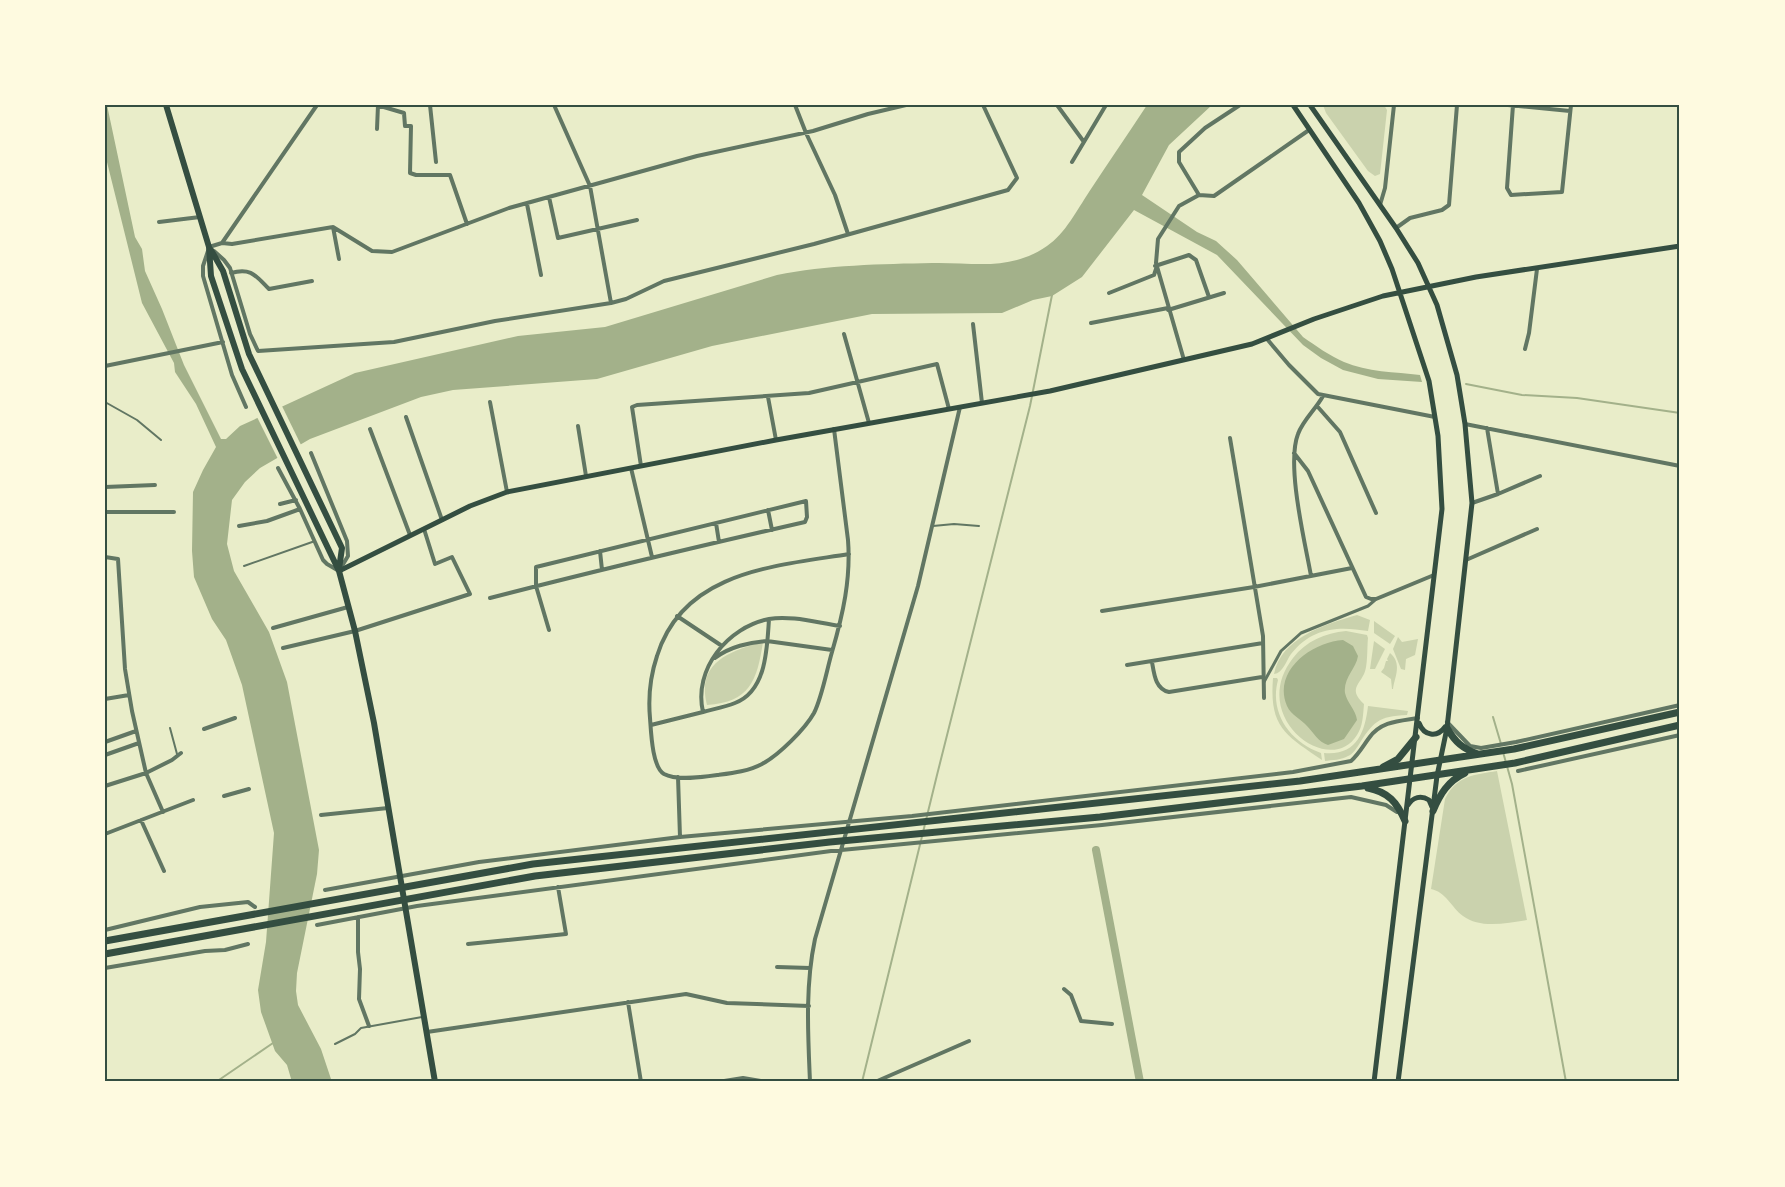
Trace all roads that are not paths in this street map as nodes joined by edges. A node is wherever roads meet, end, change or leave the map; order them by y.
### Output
1 (166, 105) edge
2 (317, 105) edge
3 (378, 105) edge
4 (430, 105) edge
5 (554, 105) edge
6 (795, 105) edge
7 (906, 105) edge
8 (983, 105) edge
9 (1057, 105) edge
10 (1106, 105) edge
11 (1240, 105) edge
12 (1293, 105) edge
13 (1310, 105) edge
14 (1394, 105) edge
15 (1457, 105) edge
16 (1508, 105) edge
17 (1513, 105) edge
18 (1570, 105) edge
19 (1570, 111) junction
20 (377, 129) dead end
21 (1310, 130) junction
22 (806, 133) junction
23 (1084, 142) junction
24 (436, 162) dead end
25 (1072, 162) dead end
26 (590, 186) junction
27 (1199, 195) junction
28 (549, 197) junction
29 (527, 204) junction
30 (1380, 205) junction
31 (200, 217) junction
32 (638, 220) dead end
33 (159, 222) dead end
34 (467, 224) junction
35 (333, 227) junction
36 (1396, 228) junction
37 (598, 230) junction
38 (848, 234) junction
39 (222, 243) junction
40 (1680, 246) edge
41 (209, 247) junction
42 (339, 259) dead end
43 (1156, 267) junction
44 (1537, 269) junction
45 (231, 273) junction
46 (541, 275) dead end
47 (312, 280) dead end
48 (1430, 286) junction
49 (1224, 292) dead end
50 (1109, 293) dead end
51 (1400, 293) junction
52 (1209, 297) junction
53 (611, 303) junction
54 (1168, 309) junction
55 (1091, 323) dead end
56 (973, 324) dead end
57 (844, 334) dead end
58 (1267, 339) junction
59 (223, 342) junction
60 (1525, 350) dead end
61 (1184, 361) junction
62 (105, 366) edge
63 (857, 382) junction
64 (1323, 396) junction
65 (768, 397) junction
66 (105, 402) edge
67 (490, 402) dead end
68 (982, 403) junction
69 (1317, 406) junction
70 (246, 407) dead end
71 (960, 407) junction
72 (949, 410) junction
73 (406, 417) dead end
74 (1436, 417) junction
75 (869, 423) junction
76 (1465, 424) junction
77 (578, 426) dead end
78 (1487, 428) junction
79 (370, 429) dead end
80 (834, 429) junction
81 (1230, 438) dead end
82 (161, 440) dead end
83 (776, 440) junction
84 (311, 453) dead end
85 (1293, 453) junction
86 (641, 466) junction
87 (1680, 466) edge
88 (631, 467) junction
89 (278, 468) dead end
90 (586, 476) junction
91 (1540, 476) dead end
92 (155, 485) dead end
93 (105, 487) edge
94 (507, 492) junction
95 (1498, 494) junction
96 (296, 500) junction
97 (1472, 503) junction
98 (280, 504) dead end
99 (300, 509) junction
100 (768, 510) junction
101 (105, 512) edge
102 (174, 512) dead end
103 (1376, 513) dead end
104 (442, 520) junction
105 (716, 523) junction
106 (239, 526) dead end
107 (933, 526) junction
108 (979, 526) dead end
109 (424, 528) junction
110 (1537, 529) dead end
111 (772, 530) junction
112 (410, 536) junction
113 (647, 539) junction
114 (315, 542) junction
115 (719, 542) junction
116 (600, 551) junction
117 (849, 554) junction
118 (105, 557) edge
119 (652, 557) junction
120 (1465, 560) junction
121 (244, 566) dead end
122 (1352, 568) junction
123 (602, 570) junction
124 (339, 571) junction
125 (1434, 575) junction
126 (1311, 576) junction
127 (536, 586) junction
128 (1254, 587) junction
129 (490, 598) dead end
130 (1376, 599) junction
131 (348, 607) junction
132 (1102, 611) dead end
133 (677, 616) junction
134 (769, 620) junction
135 (840, 626) junction
136 (273, 628) dead end
137 (549, 630) dead end
138 (355, 631) junction
139 (767, 641) junction
140 (1263, 643) junction
141 (723, 646) junction
142 (283, 648) dead end
143 (832, 650) junction
144 (1152, 662) junction
145 (710, 663) junction
146 (1126, 665) dead end
147 (1262, 677) junction
148 (1263, 685) junction
149 (129, 695) junction
150 (1263, 698) dead end
151 (105, 699) edge
152 (1680, 705) edge
153 (703, 712) junction
154 (1680, 712) edge
155 (235, 718) dead end
156 (1419, 718) junction
157 (651, 725) junction
158 (1447, 725) junction
159 (1680, 725) edge
160 (170, 728) dead end
161 (204, 729) dead end
162 (136, 731) junction
163 (1655, 731) junction
164 (1680, 735) edge
165 (1416, 737) junction
166 (1657, 740) junction
167 (105, 742) edge
168 (139, 743) junction
169 (1516, 746) junction
170 (179, 754) joint
171 (1483, 754) junction
172 (105, 755) edge
173 (1440, 761) junction
174 (1412, 766) junction
175 (1479, 769) junction
176 (1371, 771) junction
177 (1518, 771) dead end
178 (1293, 772) junction
179 (146, 773) junction
180 (1437, 776) junction
181 (678, 777) junction
182 (1410, 779) junction
183 (1300, 781) junction
184 (105, 786) edge
185 (1362, 786) junction
186 (249, 789) dead end
187 (224, 796) dead end
188 (193, 800) dead end
189 (388, 808) junction
190 (1407, 810) junction
191 (162, 812) junction
192 (1432, 813) junction
193 (321, 815) dead end
194 (141, 820) junction
195 (1405, 821) junction
196 (848, 826) junction
197 (105, 834) edge
198 (680, 837) junction
199 (844, 841) junction
200 (841, 850) junction
201 (164, 871) dead end
202 (401, 875) junction
203 (558, 887) junction
204 (325, 890) dead end
205 (255, 907) dead end
206 (406, 908) junction
207 (358, 917) junction
208 (317, 925) dead end
209 (105, 930) edge
210 (105, 941) edge
211 (248, 944) dead end
212 (468, 944) dead end
213 (105, 954) edge
214 (777, 967) dead end
215 (105, 968) edge
216 (810, 968) junction
217 (1064, 989) dead end
218 (628, 1002) junction
219 (809, 1006) junction
220 (424, 1016) junction
221 (1112, 1024) dead end
222 (369, 1026) junction
223 (427, 1032) junction
224 (969, 1041) dead end
225 (335, 1044) dead end
226 (435, 1082) edge
227 (641, 1082) edge
228 (718, 1082) edge
229 (766, 1082) edge
230 (796, 1082) edge
231 (810, 1082) edge
232 (875, 1082) edge
233 (1374, 1082) edge
234 (1398, 1082) edge

1 - 31 main road
2 - 39 street
3 - 20 street
3 - 34 street
4 - 24 street
5 - 26 street
6 - 22 street
7 - 22 street
8 - 38 street
9 - 23 street
10 - 23 street
11 - 27 street
12 - 21 main road
13 - 30 main road
14 - 30 street
15 - 36 street
16 - 17 street
17 - 19 street
17 - 19 street
18 - 19 street
21 - 27 street
21 - 51 main road
22 - 26 street
22 - 38 street
23 - 25 street
26 - 28 street
26 - 37 street
27 - 43 street
28 - 29 street
28 - 37 street
29 - 34 street
29 - 46 street
30 - 36 main road
31 - 33 street
31 - 41 main road
32 - 37 street
34 - 35 street
35 - 39 street
35 - 42 street
36 - 48 main road
37 - 53 street
38 - 53 street
39 - 41 street
40 - 44 main road
41 - 45 street
41 - 59 street
41 - 124 main road
41 - 124 main road
43 - 50 street
43 - 52 street
43 - 54 street
44 - 48 main road
44 - 60 street
45 - 47 street
45 - 53 street
48 - 51 main road
48 - 76 main road
49 - 52 street
51 - 58 main road
51 - 74 main road
52 - 54 street
54 - 55 street
54 - 61 street
56 - 68 street
57 - 63 street
58 - 61 main road
58 - 64 street
59 - 62 street
59 - 70 street
61 - 68 main road
63 - 65 street
63 - 72 street
63 - 75 street
64 - 69 street
64 - 74 street
65 - 83 street
65 - 86 street
66 - 82 lane
67 - 94 street
68 - 71 main road
69 - 85 street
69 - 103 street
71 - 72 main road
71 - 107 street
72 - 75 main road
73 - 104 street
74 - 125 main road
75 - 80 main road
76 - 78 street
76 - 97 main road
77 - 90 street
78 - 87 street
78 - 95 street
79 - 112 street
80 - 83 main road
80 - 117 street
81 - 128 street
83 - 86 main road
84 - 124 street
85 - 122 street
85 - 126 street
86 - 88 main road
88 - 90 main road
88 - 113 street
89 - 96 street
90 - 94 main road
91 - 95 street
92 - 93 street
94 - 104 main road
95 - 97 street
96 - 98 street
96 - 99 street
97 - 120 main road
99 - 106 street
99 - 114 street
100 - 105 street
100 - 111 street
100 - 111 street
101 - 102 street
104 - 109 main road
105 - 113 street
105 - 115 street
107 - 108 lane
107 - 196 street
109 - 112 main road
109 - 138 street
110 - 120 street
111 - 115 street
112 - 124 main road
113 - 116 street
113 - 119 street
114 - 121 lane
114 - 124 street
115 - 119 street
116 - 123 street
116 - 127 street
117 - 133 street
117 - 135 street
118 - 149 street
119 - 123 street
120 - 158 main road
122 - 126 street
122 - 130 street
123 - 127 street
124 - 131 main road
125 - 130 street
125 - 156 main road
126 - 128 street
127 - 129 street
127 - 137 street
128 - 132 street
128 - 140 street
130 - 148 street
131 - 136 street
131 - 138 main road
133 - 141 street
133 - 157 street
134 - 135 street
134 - 139 street
134 - 141 street
135 - 143 street
138 - 142 street
138 - 189 main road
139 - 143 street
139 - 145 street
139 - 153 street
140 - 144 street
140 - 147 street
141 - 145 street
143 - 181 street
144 - 146 street
144 - 147 street
145 - 153 street
147 - 148 street
148 - 150 street
149 - 151 street
149 - 162 street
152 - 169 street
153 - 157 street
154 - 169 highway
155 - 161 street
156 - 158 main road
156 - 165 main road
156 - 178 street
157 - 181 street
158 - 169 street
158 - 171 highway
158 - 173 main road
159 - 163 highway
160 - 170 lane
162 - 167 street
162 - 168 street
163 - 166 street
163 - 175 highway
164 - 166 street
165 - 174 main road
165 - 176 highway
166 - 177 street
168 - 172 street
168 - 179 street
169 - 171 highway
170 - 179 street
171 - 173 highway
173 - 174 highway
173 - 180 main road
174 - 176 highway
174 - 182 main road
175 - 180 highway
175 - 192 highway
176 - 183 highway
178 - 183 street
178 - 196 street
179 - 184 street
179 - 191 street
180 - 182 highway
180 - 192 main road
181 - 198 street
182 - 185 highway
182 - 190 main road
183 - 196 highway
185 - 195 highway
185 - 199 highway
186 - 187 street
188 - 191 street
189 - 193 street
189 - 202 main road
190 - 192 main road
190 - 195 main road
191 - 194 street
192 - 234 main road
194 - 197 street
194 - 201 street
195 - 200 street
195 - 233 main road
196 - 198 street
196 - 199 street
196 - 210 highway
198 - 202 street
199 - 200 street
199 - 213 highway
200 - 203 street
200 - 216 street
202 - 204 street
202 - 206 main road
203 - 206 street
203 - 212 street
205 - 209 street
206 - 207 street
206 - 220 main road
207 - 208 street
207 - 222 street
211 - 215 street
214 - 216 street
216 - 219 street
217 - 221 street
218 - 219 street
218 - 223 street
218 - 227 street
219 - 231 street
220 - 222 lane
220 - 223 main road
222 - 225 lane
223 - 226 main road
224 - 232 street
228 - 229 street
230 - 231 street

